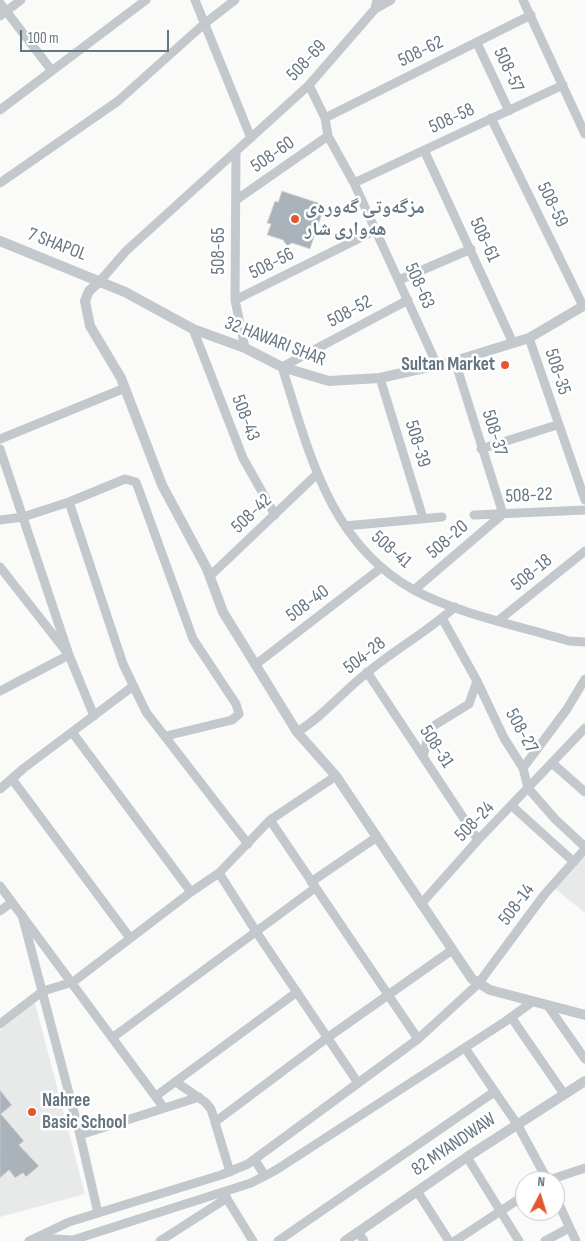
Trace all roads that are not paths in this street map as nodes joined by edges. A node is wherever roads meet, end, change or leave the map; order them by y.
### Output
1 (21, 0) edge
2 (146, 0) edge
3 (195, 0) edge
4 (235, 0) edge
5 (391, 0) edge
6 (523, 0) edge
7 (0, 3) edge
8 (376, 5) edge
9 (3, 14) edge
10 (532, 15) junction
11 (204, 24) junction
12 (477, 43) junction
13 (52, 71) junction
14 (308, 85) junction
15 (563, 86) junction
16 (0, 110) edge
17 (509, 111) junction
18 (325, 118) junction
19 (491, 118) junction
20 (585, 134) edge
21 (328, 136) junction
22 (251, 138) junction
23 (424, 150) junction
24 (236, 153) junction
25 (0, 183) edge
26 (354, 183) junction
27 (236, 200) junction
28 (376, 230) junction
29 (0, 241) edge
30 (471, 249) junction
31 (100, 280) junction
32 (399, 280) junction
33 (235, 300) junction
34 (408, 300) junction
35 (584, 306) edge
36 (193, 329) junction
37 (529, 338) junction
38 (513, 343) junction
39 (245, 348) junction
40 (455, 361) junction
41 (437, 364) junction
42 (282, 367) junction
43 (380, 378) junction
44 (125, 388) junction
45 (557, 425) junction
46 (0, 439) edge
47 (0, 449) edge
48 (481, 449) junction
49 (316, 475) junction
50 (585, 500) edge
51 (69, 502) junction
52 (585, 510) edge
53 (504, 514) junction
54 (275, 515) junction
55 (474, 515) dead end
56 (23, 517) junction
57 (442, 517) dead end
58 (423, 518) junction
59 (0, 520) edge
60 (344, 526) junction
61 (585, 551) edge
62 (0, 567) edge
63 (381, 568) junction
64 (210, 576) junction
65 (414, 590) junction
66 (454, 607) junction
67 (442, 618) junction
68 (500, 620) junction
69 (585, 642) edge
70 (69, 655) junction
71 (255, 665) junction
72 (367, 672) junction
73 (585, 679) edge
74 (477, 681) junction
75 (132, 687) junction
76 (0, 690) edge
77 (94, 716) junction
78 (585, 728) edge
79 (72, 732) junction
80 (297, 732) junction
81 (166, 736) junction
82 (423, 757) junction
83 (552, 762) junction
84 (523, 768) junction
85 (336, 776) junction
86 (12, 779) junction
87 (528, 788) junction
88 (0, 789) edge
89 (584, 792) edge
90 (512, 806) junction
91 (270, 820) junction
92 (377, 837) junction
93 (478, 840) junction
94 (248, 844) junction
95 (585, 848) edge
96 (574, 862) junction
97 (219, 873) junction
98 (313, 885) junction
99 (0, 886) edge
100 (190, 892) junction
101 (12, 902) junction
102 (421, 904) junction
103 (0, 910) edge
104 (22, 915) junction
105 (257, 933) junction
106 (130, 938) junction
107 (452, 950) junction
108 (73, 982) junction
109 (478, 984) junction
110 (43, 991) junction
111 (297, 992) junction
112 (388, 996) junction
113 (532, 1002) junction
114 (548, 1006) junction
115 (585, 1016) edge
116 (511, 1018) junction
117 (0, 1024) edge
118 (112, 1038) junction
119 (327, 1038) junction
120 (418, 1039) junction
121 (465, 1048) junction
122 (585, 1060) edge
123 (585, 1081) edge
124 (176, 1082) junction
125 (358, 1083) junction
126 (494, 1092) junction
127 (564, 1094) junction
128 (156, 1096) junction
129 (199, 1097) junction
130 (164, 1108) junction
131 (215, 1122) junction
132 (517, 1124) junction
133 (80, 1135) junction
134 (467, 1157) junction
135 (255, 1160) junction
136 (585, 1168) edge
137 (542, 1171) edge
138 (230, 1172) junction
139 (565, 1175) edge
140 (265, 1176) junction
141 (417, 1191) junction
142 (225, 1195) junction
143 (515, 1201) edge
144 (500, 1211) junction
145 (98, 1213) junction
146 (565, 1219) edge
147 (569, 1228) junction
148 (361, 1237) edge
149 (585, 1237) edge
150 (249, 1239) edge
151 (33, 1240) edge
152 (160, 1241) edge
153 (278, 1241) edge
154 (345, 1241) edge
155 (449, 1241) edge
156 (455, 1241) edge
157 (519, 1241) edge
158 (545, 1241) edge
159 (576, 1241) edge

1 - 9 street
2 - 13 street
3 - 11 street
4 - 11 street
5 - 8 street, 508-69
6 - 10 street
7 - 9 street
8 - 14 street, 508-69
9 - 13 street
10 - 12 street, 508-62
10 - 15 street
11 - 22 street
11 - 25 street
12 - 17 street, 508-57
12 - 18 street, 508-62
13 - 16 street
14 - 18 street, 508-63
14 - 22 street, 508-69
15 - 17 street, 508-58
15 - 20 street
17 - 19 street, 508-58
18 - 21 street, 508-63
19 - 23 street, 508-58
19 - 35 street, 508-59
21 - 26 street, 508-63
21 - 27 street, 508-60
22 - 24 street, 508-69
23 - 26 street, 508-58
23 - 30 street, 508-61
24 - 27 street, 508-65
24 - 31 street, 508-69
26 - 28 street, 508-63
27 - 33 street, 508-65
28 - 32 street, 508-63
28 - 33 street, 508-56
29 - 31 street, 7 SHAPOL
30 - 32 street
30 - 38 street, 508-61
31 - 36 street, 32 HAWARI SHAR
31 - 44 street
32 - 34 street, 508-63
33 - 39 street, 508-65
34 - 41 street, 508-63
34 - 42 street, 508-52
35 - 37 street, 32 HAWARI SHAR
36 - 39 street, 32 HAWARI SHAR
36 - 54 street, 508-43
37 - 38 street, 32 HAWARI SHAR
37 - 45 street, 508-35
38 - 40 street, 32 HAWARI SHAR
39 - 42 street, 32 HAWARI SHAR
40 - 41 street, 32 HAWARI SHAR
40 - 48 street, 508-37
41 - 43 street, 32 HAWARI SHAR
42 - 43 street, 32 HAWARI SHAR
42 - 49 street, 508-41
43 - 58 street, 508-39
44 - 46 street
44 - 64 street
45 - 48 street
45 - 50 street, 508-35
47 - 56 street
48 - 53 street, 508-37
49 - 54 street, 508-42
49 - 60 street, 508-41
51 - 56 street
51 - 75 street
51 - 81 street
52 - 53 street, 508-22
53 - 55 street, 508-22
53 - 65 street, 508-20
54 - 64 street, 508-42
56 - 59 street
56 - 70 street
57 - 58 street
58 - 60 street
60 - 63 street, 508-41
61 - 68 street, 508-18
62 - 70 street
63 - 65 street, 508-41
63 - 71 street, 508-40
64 - 71 street
65 - 66 street, 508-41
66 - 67 street, 504-28
66 - 68 street, 508-41
67 - 72 street, 504-28
67 - 74 street, 508-27
68 - 69 street, 508-41
70 - 76 street
70 - 77 street
71 - 80 street
72 - 80 street, 504-28
72 - 82 street, 508-31
73 - 84 street
74 - 82 street
74 - 84 street, 508-27
75 - 77 street
75 - 81 street
77 - 79 street
78 - 83 street, 508-24
79 - 86 street
79 - 100 street
80 - 85 street
81 - 94 street
82 - 93 street, 508-31
83 - 87 street, 508-24
83 - 89 street, 508-27
84 - 87 street, 508-27
85 - 91 street
85 - 92 street
86 - 88 street
86 - 106 street
87 - 90 street, 508-24
87 - 95 street, 508-27
90 - 93 street, 508-24
90 - 96 street
91 - 94 street
91 - 98 street
92 - 98 street
92 - 102 street
93 - 102 street, 508-24
94 - 97 street
95 - 96 street, 508-14
96 - 109 street, 508-14
97 - 100 street
97 - 105 street
98 - 105 street
98 - 112 street
99 - 101 street
100 - 106 street
101 - 103 street
101 - 104 street
102 - 107 street
104 - 108 street
104 - 110 street
105 - 111 street
105 - 118 street
106 - 108 street
107 - 109 street
107 - 112 street
108 - 110 street
108 - 118 street
109 - 113 street
109 - 120 street, 508-14
110 - 117 street
110 - 133 street
111 - 119 street
111 - 124 street
112 - 119 street
112 - 120 street
113 - 114 street
113 - 116 street
114 - 115 street
114 - 122 street
116 - 121 street
116 - 127 street
118 - 128 street
119 - 125 street
119 - 131 street
120 - 125 street, 508-14
121 - 126 street
121 - 140 street
123 - 127 street, 82 MYANDWAW
124 - 128 street
124 - 129 street
125 - 135 street, 508-14
126 - 132 street
126 - 153 street
127 - 132 street, 82 MYANDWAW
128 - 130 street
129 - 130 street
129 - 131 street
130 - 133 street
131 - 138 street
132 - 134 street, 82 MYANDWAW
132 - 137 street
133 - 145 street
134 - 141 street, 82 MYANDWAW
134 - 144 street
135 - 138 street, 508-14
135 - 140 street
136 - 139 street
138 - 145 street, 508-14
140 - 142 street
141 - 148 street, 82 MYANDWAW
141 - 155 street
142 - 150 street
142 - 151 street
142 - 152 street
143 - 144 street
144 - 156 street
144 - 157 street
145 - 151 street, 508-14
146 - 147 street
147 - 158 street
147 - 159 street
148 - 154 street, 82 MYANDWAW
149 - 159 street

